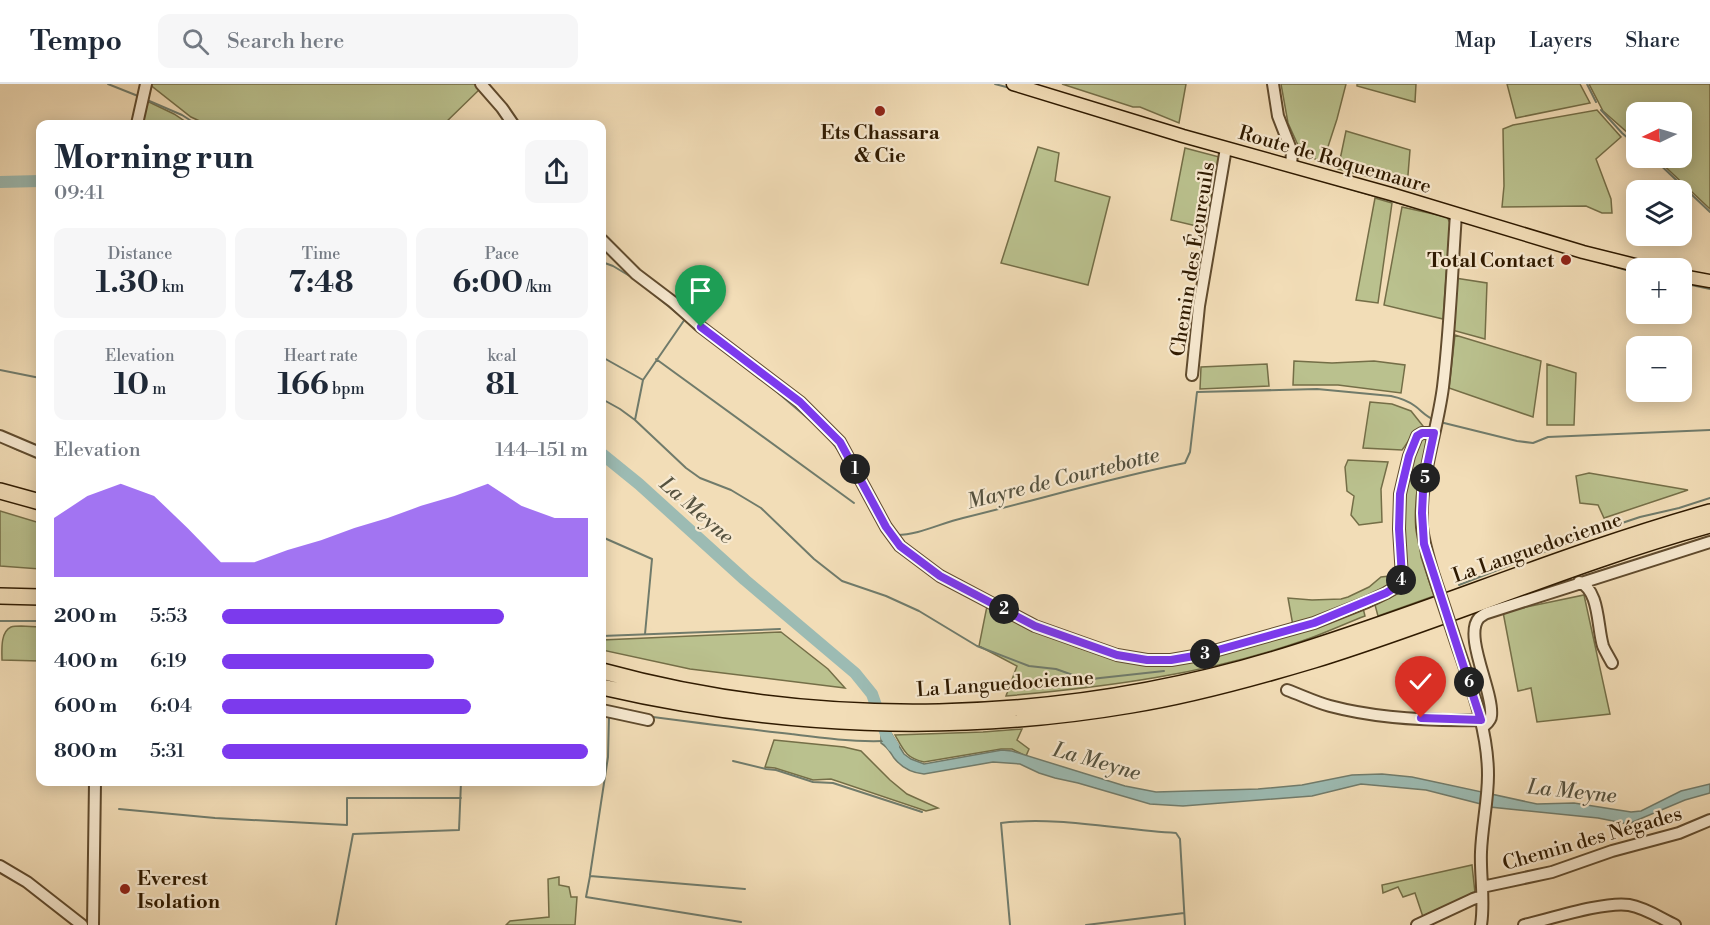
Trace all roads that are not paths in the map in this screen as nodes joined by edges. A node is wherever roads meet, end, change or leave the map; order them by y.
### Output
1 (146, 84) edge
2 (482, 84) edge
3 (1013, 84) edge
4 (1273, 84) edge
5 (138, 120) edge
6 (510, 120) edge
7 (1226, 148) junction
8 (1292, 166) junction
9 (1456, 214) junction
10 (606, 244) edge
11 (1626, 263) edge
12 (1692, 278) edge
13 (1710, 281) edge
14 (1192, 375) dead end
15 (1436, 425) junction
16 (0, 436) edge
17 (36, 451) edge
18 (0, 491) edge
19 (36, 501) edge
20 (1710, 512) edge
21 (1710, 525) edge
22 (1710, 542) edge
23 (1579, 582) junction
24 (0, 596) edge
25 (36, 597) edge
26 (1612, 663) dead end
27 (606, 672) edge
28 (606, 688) edge
29 (1287, 690) dead end
30 (606, 711) edge
31 (865, 717) junction
32 (891, 717) junction
33 (648, 720) dead end
34 (1482, 724) junction
35 (94, 786) edge
36 (1710, 820) edge
37 (0, 866) edge
38 (1482, 892) junction
39 (82, 925) edge
40 (93, 925) edge
41 (1417, 925) edge
42 (1481, 925) edge
43 (1524, 925) edge
44 (1676, 925) edge

1 - 5 street
2 - 6 street
3 - 7 main road, Route de Roquemaure
4 - 8 street
7 - 8 main road, Route de Roquemaure
7 - 14 street, Chemin des Écureuils
8 - 9 main road, Route de Roquemaure
9 - 11 main road, Route de Roquemaure
9 - 15 street
10 - 15 street
12 - 13 main road
15 - 34 street, bridge
16 - 17 street
18 - 19 highway
20 - 32 highway, La Languedocienne
21 - 32 highway, La Languedocienne
22 - 23 street
23 - 26 street
23 - 34 street
24 - 25 highway
27 - 31 highway, La Languedocienne
28 - 31 highway, La Languedocienne
29 - 34 street
30 - 33 street
31 - 32 highway, La Languedocienne
34 - 38 street
35 - 40 street
36 - 38 street, Chemin des Négades
37 - 39 street
38 - 41 street, Chemin des Négades
38 - 42 street
43 - 44 street

